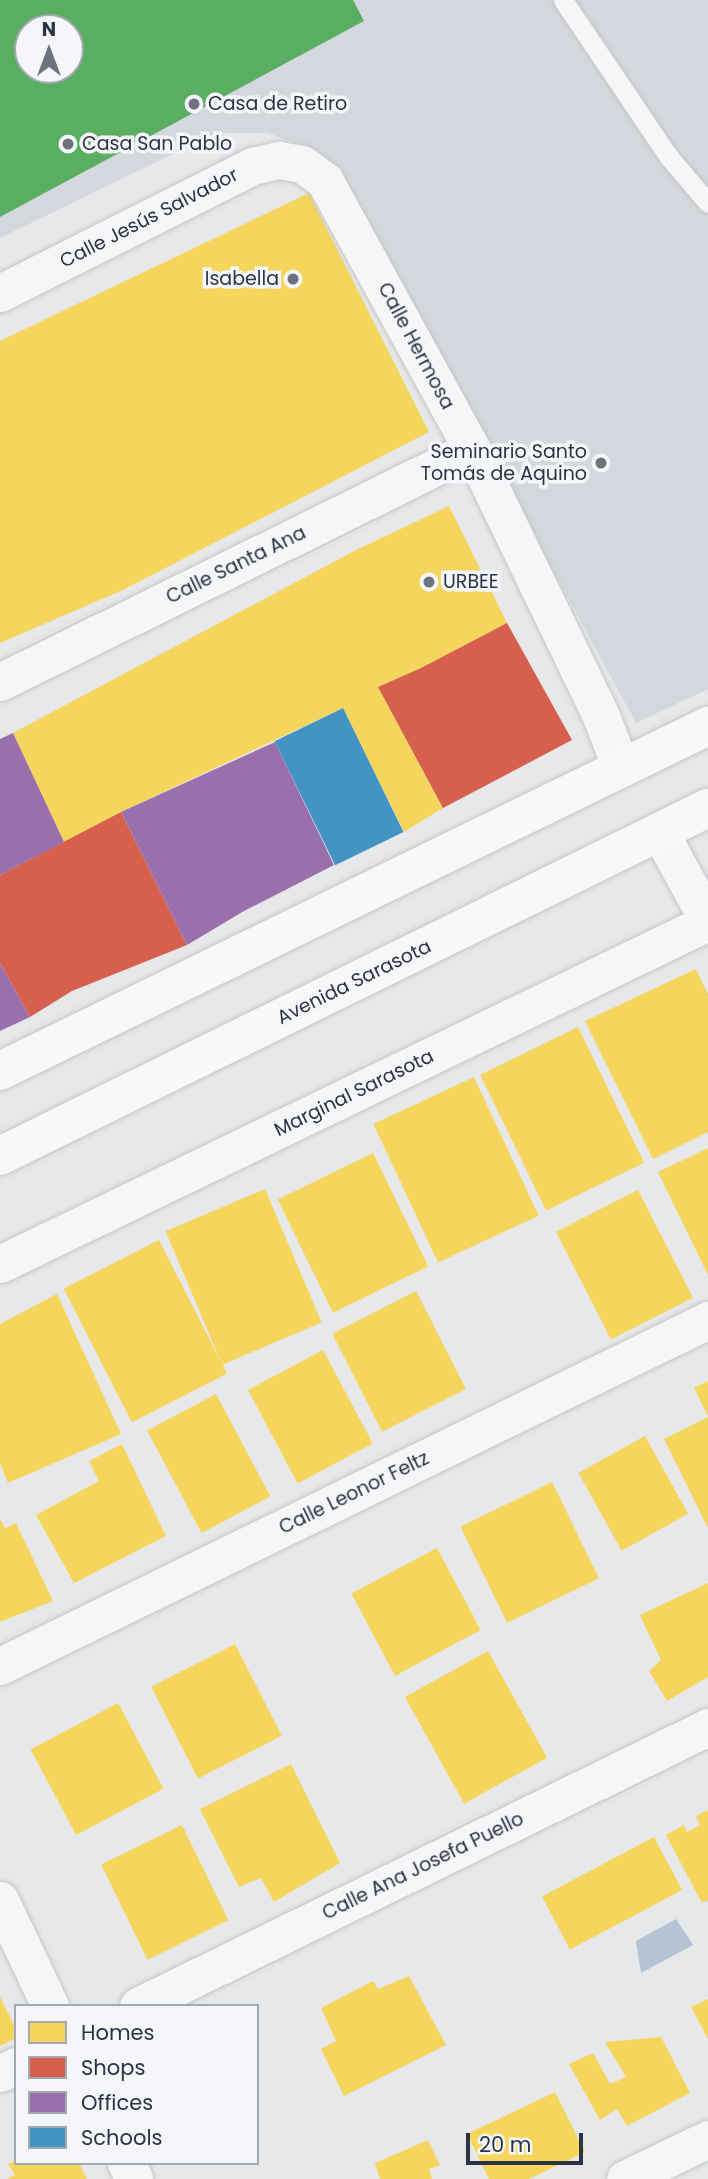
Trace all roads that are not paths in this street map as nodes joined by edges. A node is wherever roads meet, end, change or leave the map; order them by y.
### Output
1 (564, 0) edge
2 (303, 164) joint
3 (708, 203) edge
4 (0, 293) edge
5 (472, 449) junction
6 (0, 682) edge
7 (708, 726) edge
8 (621, 768) junction
9 (708, 808) edge
10 (659, 831) junction
11 (708, 921) edge
12 (0, 1071) edge
13 (0, 1156) edge
14 (0, 1264) edge
15 (708, 1320) edge
16 (0, 1666) edge
17 (708, 1727) edge
18 (0, 1900) edge
19 (49, 2004) edge
20 (142, 2004) edge
21 (708, 2138) edge
22 (625, 2179) edge

1 - 3 lane
2 - 4 street, Calle Jesús Salvador
2 - 5 street, Calle Hermosa
5 - 6 street, Calle Santa Ana
5 - 8 street, Calle Hermosa
7 - 8 main road
8 - 12 main road
9 - 10 main road, Avenida Sarasota
10 - 11 street
10 - 13 main road, Avenida Sarasota
11 - 14 street, Marginal Sarasota
15 - 16 street, Calle Leonor Feltz
17 - 20 street, Calle Ana Josefa Puello
18 - 19 street
21 - 22 street

